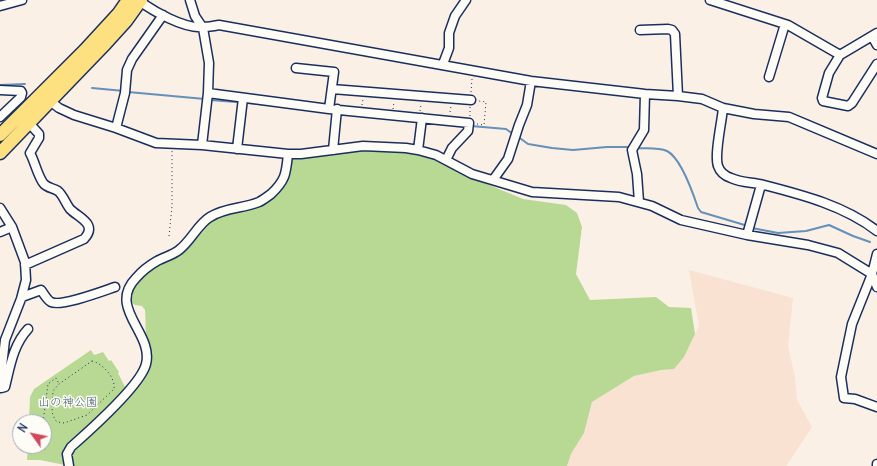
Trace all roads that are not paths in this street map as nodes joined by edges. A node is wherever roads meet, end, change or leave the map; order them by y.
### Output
1 (22, 0) edge
2 (136, 0) edge
3 (190, 0) edge
4 (466, 0) edge
5 (714, 1) edge
6 (0, 6) edge
7 (163, 15) junction
8 (785, 24) junction
9 (202, 28) junction
10 (640, 30) dead end
11 (874, 34) edge
12 (877, 45) edge
13 (840, 55) junction
14 (443, 64) junction
15 (877, 64) edge
16 (296, 68) dead end
17 (769, 77) dead end
18 (531, 80) junction
19 (332, 89) junction
20 (0, 90) edge
21 (645, 94) junction
22 (678, 96) junction
23 (207, 97) junction
24 (243, 98) junction
25 (471, 100) road end
26 (50, 102) junction
27 (723, 108) junction
28 (334, 110) junction
29 (0, 117) edge
30 (421, 120) junction
31 (29, 123) junction
32 (116, 128) junction
33 (0, 136) edge
34 (202, 145) junction
35 (237, 149) junction
36 (333, 150) junction
37 (418, 150) junction
38 (0, 153) edge
39 (288, 154) junction
40 (877, 154) edge
41 (446, 160) junction
42 (493, 180) junction
43 (762, 185) junction
44 (639, 202) junction
45 (0, 208) edge
46 (12, 227) junction
47 (749, 229) junction
48 (877, 231) edge
49 (0, 232) edge
50 (877, 254) edge
51 (25, 265) junction
52 (872, 274) junction
53 (115, 287) dead end
54 (877, 287) edge
55 (22, 297) junction
56 (28, 329) dead end
57 (3, 342) edge
58 (0, 384) edge
59 (0, 388) edge
60 (877, 408) edge
61 (69, 466) edge

1 - 6 street
2 - 7 street
2 - 26 highway
2 - 33 highway
3 - 9 street
4 - 14 street
5 - 8 street
7 - 9 street
7 - 32 street
8 - 13 street
8 - 17 street
9 - 14 street
9 - 23 street
10 - 22 street
11 - 12 street
11 - 13 street
13 - 15 street
14 - 18 street
16 - 19 street
18 - 21 street
18 - 42 street
19 - 25 street
19 - 28 street
20 - 29 street
21 - 22 street
21 - 44 street
22 - 27 street
23 - 24 street
23 - 34 street
24 - 28 street
24 - 35 street
26 - 31 highway
26 - 32 street
27 - 40 street
27 - 43 street
28 - 30 street
28 - 36 street
30 - 37 street
30 - 41 street
31 - 38 highway
31 - 51 street
32 - 34 street
34 - 35 street
35 - 39 street
36 - 37 street
36 - 39 street
37 - 41 street
39 - 61 street
41 - 42 street
42 - 44 street
43 - 47 street
43 - 48 street
44 - 47 street
45 - 46 street
46 - 49 street
46 - 51 street
47 - 52 street
50 - 52 street
51 - 55 street
52 - 54 street
52 - 60 street
53 - 55 street
55 - 57 street
56 - 59 street
57 - 58 street

